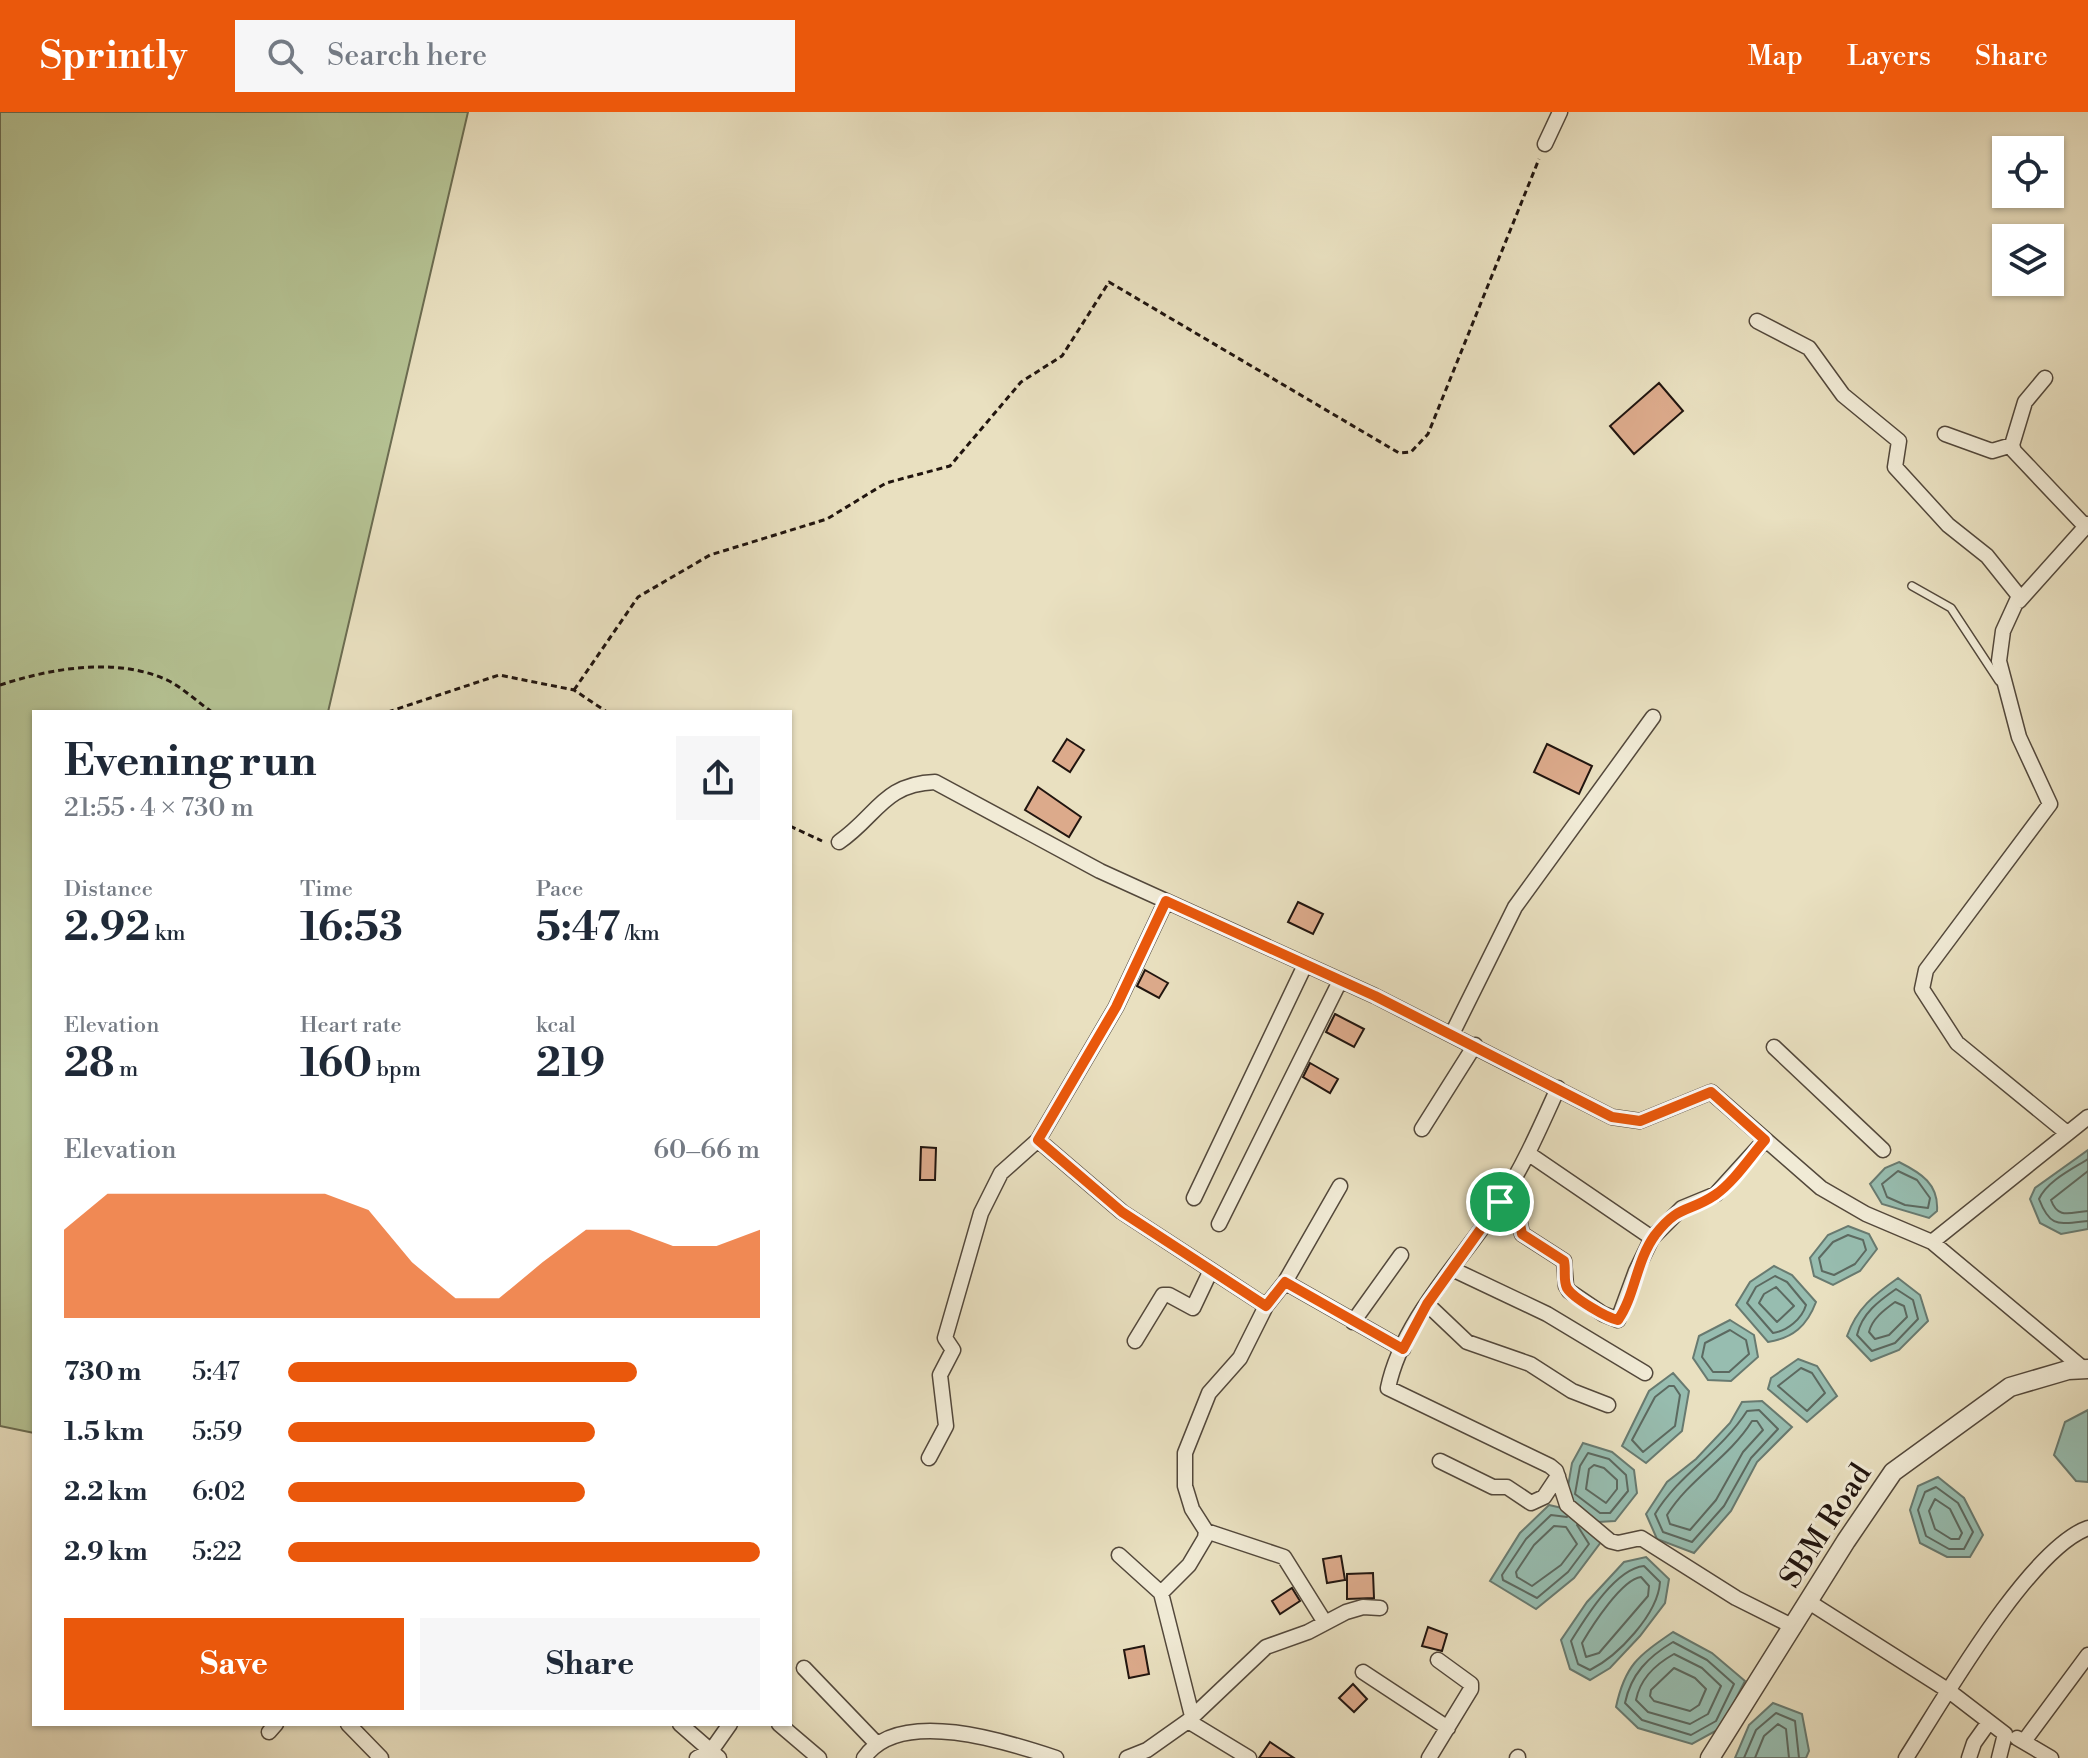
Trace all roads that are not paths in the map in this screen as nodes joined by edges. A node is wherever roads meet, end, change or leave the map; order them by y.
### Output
1 (1560, 112) edge
2 (1545, 144) road end
3 (1757, 321) dead end
4 (2045, 378) dead end
5 (1945, 434) dead end
6 (2012, 445) junction
7 (2086, 525) edge
8 (1912, 586) dead end
9 (2019, 601) junction
10 (2007, 692) junction
11 (1653, 717) dead end
12 (839, 842) road end
13 (1166, 901) junction
14 (1305, 965) junction
15 (1340, 981) junction
16 (1452, 1034) junction
17 (1475, 1045) junction
18 (1774, 1047) dead end
19 (1558, 1088) junction
20 (2088, 1117) edge
21 (1422, 1129) dead end
22 (2067, 1133) junction
23 (1038, 1140) junction
24 (1765, 1140) junction
25 (1883, 1150) dead end
26 (1529, 1154) junction
27 (1340, 1186) dead end
28 (1194, 1198) dead end
29 (1500, 1202) junction
30 (1219, 1224) dead end
31 (1652, 1238) junction
32 (1932, 1242) junction
33 (1401, 1255) dead end
34 (1452, 1269) junction
35 (1211, 1270) junction
36 (1285, 1282) junction
37 (1427, 1304) junction
38 (1266, 1306) junction
39 (1353, 1322) junction
40 (1135, 1341) dead end
41 (1403, 1349) junction
42 (2087, 1370) edge
43 (1645, 1373) dead end
44 (1608, 1405) dead end
45 (929, 1458) dead end
46 (1440, 1461) dead end
47 (1558, 1476) junction
48 (2088, 1528) edge
49 (1206, 1531) junction
50 (1119, 1555) dead end
51 (1161, 1593) junction
52 (1809, 1602) junction
53 (1380, 1608) dead end
54 (1324, 1621) junction
55 (1794, 1627) junction
56 (2088, 1655) edge
57 (1438, 1660) dead end
58 (804, 1668) dead end
59 (1363, 1672) dead end
60 (1949, 1691) junction
61 (1190, 1719) junction
62 (1989, 1722) junction
63 (350, 1726) edge
64 (682, 1726) edge
65 (729, 1726) edge
66 (781, 1726) edge
67 (1448, 1728) junction
68 (2005, 1734) junction
69 (2025, 1740) junction
70 (877, 1744) junction
71 (1233, 1753) edge
72 (709, 1756) edge
73 (381, 1758) edge
74 (819, 1758) edge
75 (864, 1758) edge
76 (1056, 1758) edge
77 (1127, 1758) edge
78 (1249, 1758) edge
79 (1429, 1758) edge
80 (1710, 1758) edge
81 (1906, 1758) edge
82 (1969, 1758) edge
83 (1999, 1758) edge
84 (2051, 1758) edge

1 - 2 street
3 - 9 street
4 - 6 street
5 - 6 street
6 - 7 street
7 - 9 street
8 - 10 lane
9 - 10 street
10 - 22 street
11 - 16 street
12 - 13 street
13 - 14 street
13 - 23 street
14 - 15 street
14 - 28 street
15 - 16 street
15 - 30 street
16 - 17 street
17 - 19 street
17 - 21 street
18 - 25 street
19 - 24 street
19 - 26 street
20 - 22 street
22 - 32 street
23 - 35 street
23 - 45 street
24 - 31 street
24 - 32 street
26 - 29 street
26 - 31 street
27 - 36 street
29 - 31 street
29 - 34 street
32 - 42 street
33 - 39 street
34 - 37 street
34 - 43 street
35 - 38 street
35 - 40 street
36 - 38 street
36 - 39 street
37 - 41 street
37 - 44 street
38 - 49 street
39 - 41 street
41 - 47 street
42 - 52 street, SBM Road
46 - 47 street
47 - 55 street
48 - 60 street
49 - 51 street
49 - 54 street
50 - 51 street
51 - 61 street
52 - 55 street, SBM Road
52 - 60 street
53 - 54 street
54 - 61 street
55 - 80 street, SBM Road
56 - 69 street
57 - 67 street
58 - 70 street
59 - 67 street
60 - 62 street
60 - 81 street
61 - 71 street
61 - 77 street
62 - 68 street
62 - 82 street
63 - 73 street
64 - 72 street
65 - 72 street
66 - 74 street
67 - 79 street
68 - 69 street
68 - 83 street
69 - 84 street
70 - 75 street
70 - 76 street
71 - 78 street

